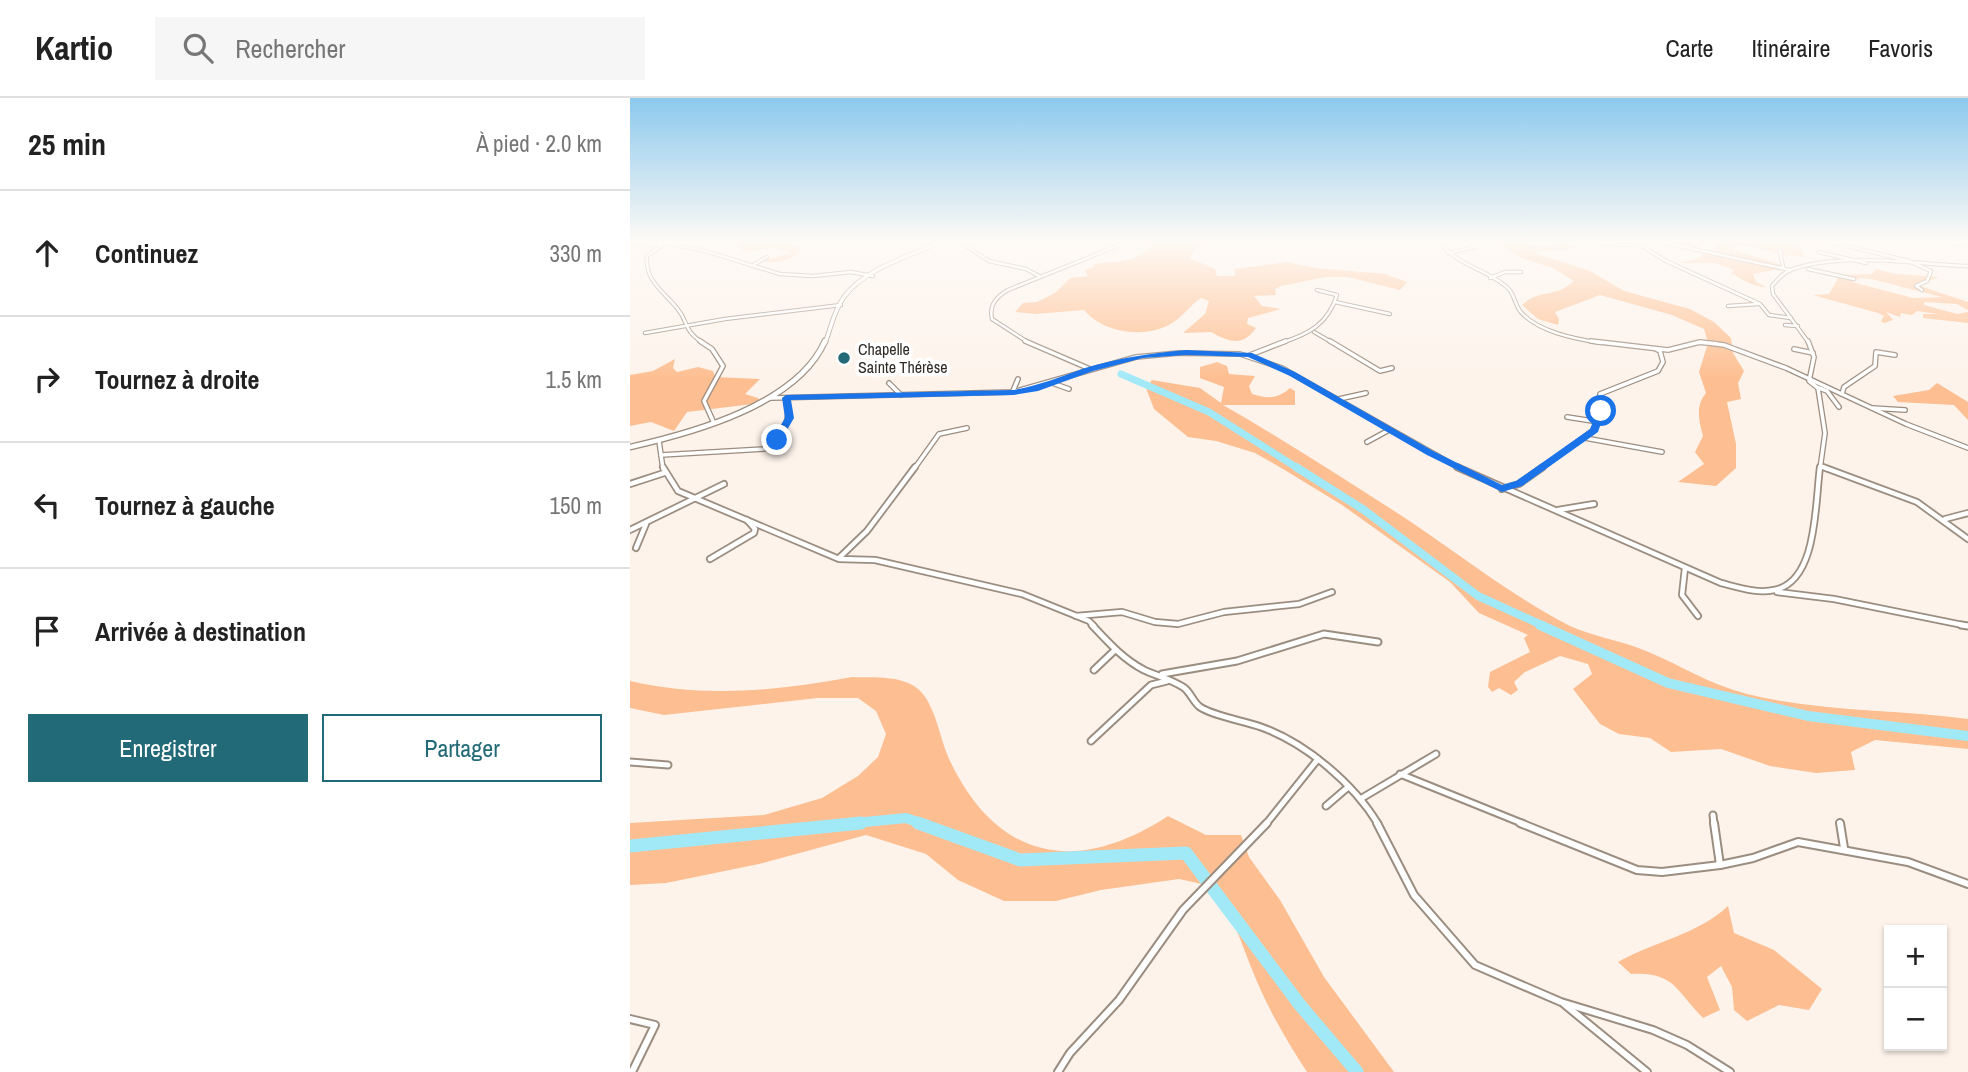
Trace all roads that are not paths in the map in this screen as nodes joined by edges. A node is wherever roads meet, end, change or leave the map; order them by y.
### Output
1 (657, 287) edge
2 (853, 287) edge
3 (1013, 287) edge
4 (1507, 287) edge
5 (1724, 287) edge
6 (1773, 287) edge
7 (1918, 287) edge
8 (1317, 289) dead end
9 (1922, 290) dead end
10 (1335, 302) junction
11 (1760, 304) junction
12 (841, 305) junction
13 (1728, 306) dead end
14 (1390, 314) dead end
15 (1769, 315) junction
16 (1791, 318) junction
17 (1773, 320) dead end
18 (1785, 325) dead end
19 (684, 326) junction
20 (1799, 326) junction
21 (1313, 332) junction
22 (645, 333) dead end
23 (1652, 348) junction
24 (1794, 349) dead end
25 (1813, 354) junction
26 (1250, 355) junction
27 (1895, 355) dead end
28 (1392, 368) dead end
29 (1090, 369) junction
30 (1018, 379) dead end
31 (1809, 381) junction
32 (889, 383) dead end
33 (1054, 383) junction
34 (1818, 388) junction
35 (1069, 389) dead end
36 (1013, 392) junction
37 (1366, 393) dead end
38 (1842, 394) junction
39 (901, 396) junction
40 (771, 398) junction
41 (786, 398) junction
42 (1338, 399) junction
43 (1839, 407) dead end
44 (1871, 408) junction
45 (1905, 410) dead end
46 (1567, 417) dead end
47 (713, 421) junction
48 (1600, 422) junction
49 (967, 428) dead end
50 (1389, 430) junction
51 (1584, 438) junction
52 (659, 441) junction
53 (1367, 442) dead end
54 (630, 447) edge
55 (1968, 448) edge
56 (1662, 452) dead end
57 (661, 455) junction
58 (1823, 467) junction
59 (664, 473) junction
60 (630, 484) edge
61 (724, 484) dead end
62 (1502, 489) junction
63 (694, 497) junction
64 (1594, 504) dead end
65 (1553, 511) junction
66 (1968, 513) edge
67 (744, 517) junction
68 (1944, 520) junction
69 (646, 523) junction
70 (630, 530) edge
71 (1968, 539) edge
72 (636, 548) dead end
73 (710, 559) dead end
74 (839, 559) junction
75 (1685, 568) junction
76 (1332, 592) dead end
77 (1773, 592) junction
78 (1076, 616) junction
79 (1698, 617) dead end
80 (1968, 626) edge
81 (1378, 642) dead end
82 (1115, 650) junction
83 (1094, 670) dead end
84 (1161, 674) junction
85 (1168, 681) junction
86 (1091, 741) dead end
87 (1436, 754) dead end
88 (1318, 759) junction
89 (630, 762) edge
90 (668, 765) dead end
91 (1399, 774) junction
92 (1347, 788) junction
93 (1362, 798) junction
94 (1326, 806) dead end
95 (1713, 815) dead end
96 (1840, 822) dead end
97 (1844, 849) junction
98 (1720, 865) junction
99 (1968, 884) edge
100 (1561, 1002) junction
101 (630, 1018) edge
102 (632, 1072) edge
103 (1058, 1072) edge
104 (1647, 1072) edge
105 (1730, 1072) edge

1 - 19 street
2 - 12 main road
3 - 29 street
4 - 23 street
5 - 11 street
6 - 16 street
7 - 9 street
8 - 10 street
10 - 14 street
10 - 21 street
11 - 13 street
11 - 15 street
12 - 19 street
12 - 40 main road
15 - 16 street
15 - 17 street
16 - 20 street
18 - 20 street
19 - 22 street
19 - 47 street
20 - 25 street
21 - 26 street
21 - 28 street
23 - 31 street
23 - 48 street
24 - 25 street
25 - 31 street
26 - 29 street
26 - 42 street
27 - 38 street
29 - 33 street
30 - 36 street
31 - 34 street
31 - 38 street
32 - 39 street
33 - 35 street
33 - 36 street
34 - 43 street
34 - 58 street
36 - 39 street
37 - 42 street
38 - 44 street
39 - 41 street
40 - 41 street
40 - 47 main road
41 - 57 street
42 - 50 street
44 - 45 street
44 - 55 street
46 - 48 street
47 - 52 main road
48 - 51 street
49 - 74 street
50 - 53 street
50 - 62 street
51 - 56 street
51 - 62 street
52 - 54 main road
52 - 57 street
57 - 59 street
58 - 68 street
58 - 77 street
59 - 60 street
59 - 63 street
61 - 63 street
62 - 65 street
63 - 67 street
63 - 69 street
64 - 65 street
65 - 75 street
66 - 68 street
67 - 73 street
67 - 74 street
68 - 71 street
69 - 70 street
69 - 72 street
74 - 78 street
75 - 77 street
75 - 79 street
76 - 78 street
77 - 80 street
78 - 82 street
81 - 84 street
82 - 83 street
82 - 84 street
84 - 85 street
85 - 86 street
85 - 88 street
87 - 91 street
88 - 92 street
88 - 103 street
89 - 90 street
91 - 93 street
91 - 98 street
92 - 93 street
92 - 94 street
93 - 100 street
95 - 98 street
96 - 97 street
97 - 98 street
97 - 99 street
100 - 104 street
100 - 105 street
101 - 102 street

